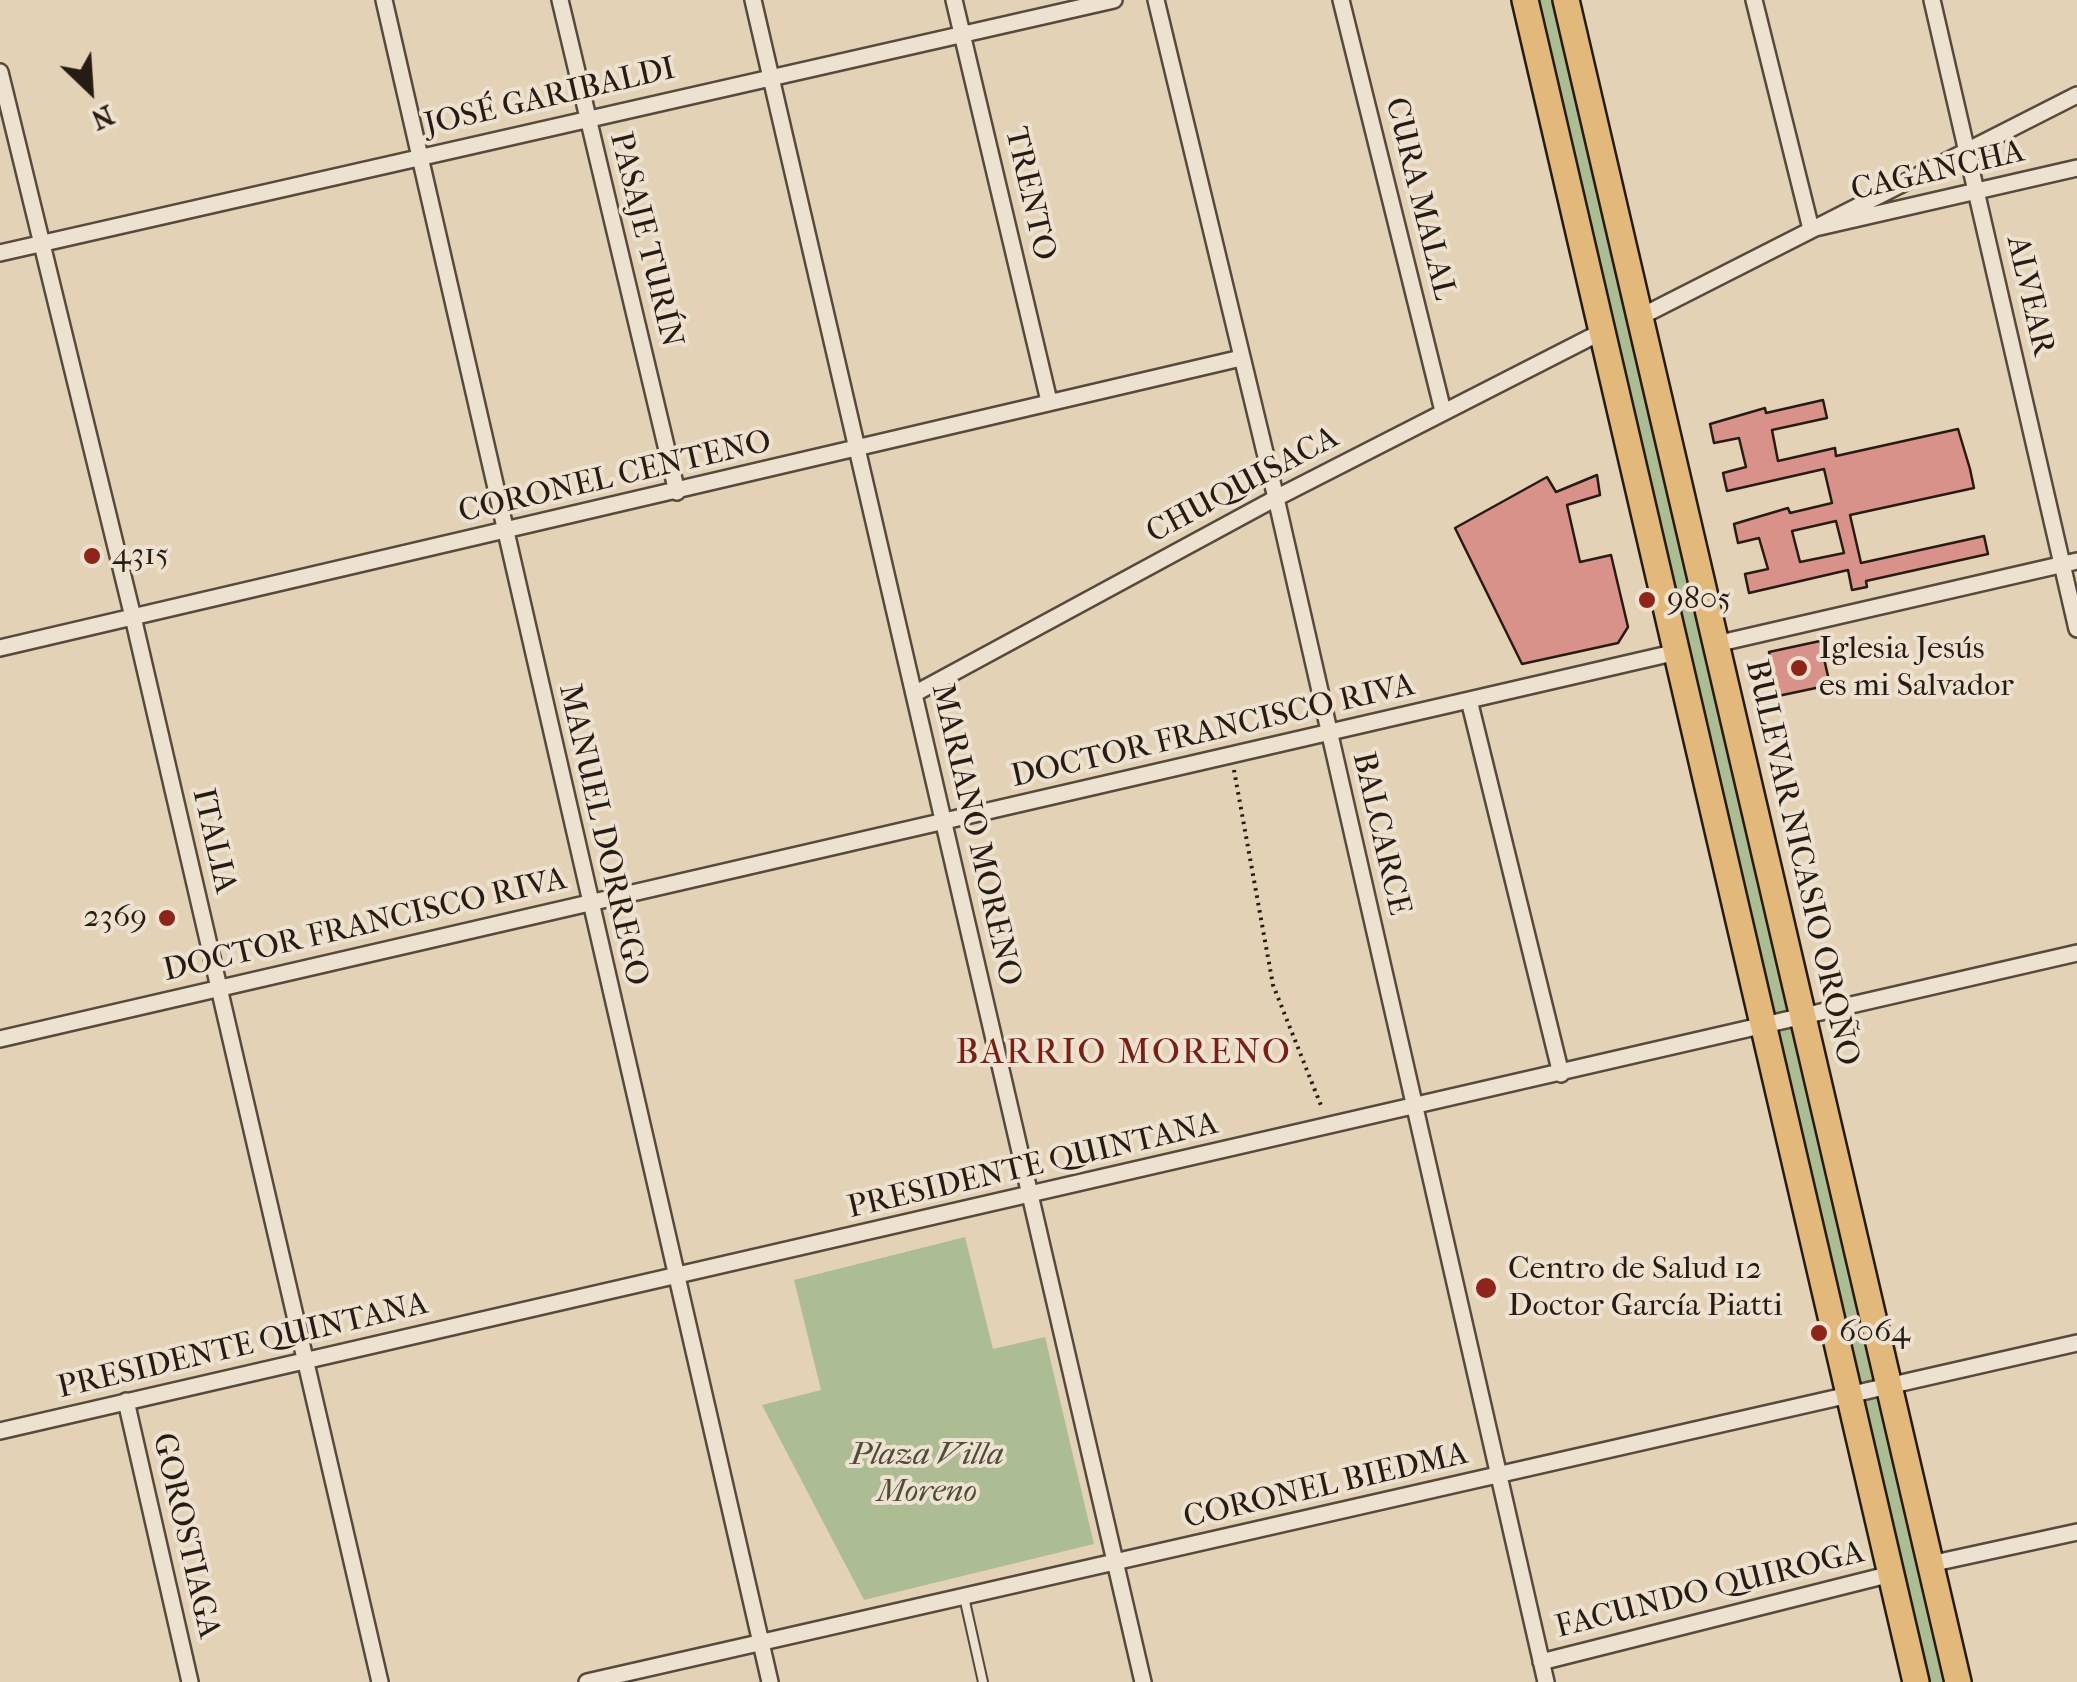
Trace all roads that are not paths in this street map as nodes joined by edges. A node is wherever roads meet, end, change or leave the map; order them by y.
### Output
1 (384, 0) edge
2 (560, 0) edge
3 (752, 0) edge
4 (954, 0) edge
5 (1114, 0) edge
6 (1156, 0) edge
7 (1341, 0) edge
8 (1526, 0) edge
9 (1566, 0) edge
10 (1754, 0) edge
11 (1932, 0) edge
12 (962, 31) junction
13 (0, 72) edge
14 (770, 76) junction
15 (2077, 95) edge
16 (587, 118) junction
17 (1967, 152) junction
18 (420, 156) junction
19 (2077, 168) edge
20 (1976, 191) junction
21 (1811, 229) junction
22 (40, 244) junction
23 (0, 253) edge
24 (1640, 316) junction
25 (1602, 332) junction
26 (1241, 358) junction
27 (1050, 402) junction
28 (1443, 411) junction
29 (859, 450) junction
30 (677, 492) junction
31 (1276, 498) junction
32 (504, 531) junction
33 (2070, 562) edge
34 (134, 617) junction
35 (2077, 628) edge
36 (1716, 644) junction
37 (0, 648) edge
38 (1677, 652) junction
39 (914, 694) junction
40 (1469, 700) junction
41 (1328, 733) junction
42 (945, 822) junction
43 (588, 902) junction
44 (2077, 953) edge
45 (218, 988) junction
46 (1803, 1017) junction
47 (1764, 1026) junction
48 (0, 1038) edge
49 (1561, 1074) junction
50 (1414, 1108) junction
51 (1030, 1196) junction
52 (676, 1276) junction
53 (2077, 1343) edge
54 (306, 1361) junction
55 (1889, 1387) junction
56 (1850, 1396) junction
57 (126, 1401) junction
58 (0, 1430) edge
59 (1500, 1476) junction
60 (2077, 1532) edge
61 (1115, 1562) junction
62 (1930, 1564) junction
63 (1891, 1574) junction
64 (964, 1597) junction
65 (761, 1644) junction
66 (1541, 1662) junction
67 (190, 1682) edge
68 (380, 1682) edge
69 (587, 1682) edge
70 (770, 1682) edge
71 (983, 1682) edge
72 (1143, 1682) edge
73 (1546, 1682) edge
74 (1916, 1682) edge
75 (1958, 1682) edge

1 - 18 street, MANUEL DORREGO
2 - 16 street, PASAJE TURÍN
3 - 14 street, MARIANO MORENO
4 - 12 street, TRENTO
5 - 12 street, JOSÉ GARIBALDI
6 - 26 street, BALCARCE
7 - 28 street, CURA MALAL
8 - 25 main road
9 - 24 main road, BULEVAR NICASIO OROÑO
10 - 21 street
11 - 17 street, ALVEAR
12 - 14 street, JOSÉ GARIBALDI
12 - 27 street, TRENTO
13 - 22 street, ITALIA
14 - 16 street, JOSÉ GARIBALDI
14 - 29 street, MARIANO MORENO
15 - 17 street
16 - 18 street, JOSÉ GARIBALDI
16 - 30 street, PASAJE TURÍN
17 - 20 street, ALVEAR
17 - 21 street
18 - 22 street, JOSÉ GARIBALDI
18 - 32 street, MANUEL DORREGO
19 - 20 street, CAGANCHA
20 - 21 street, CAGANCHA
20 - 33 street, ALVEAR
21 - 24 street
22 - 23 street, JOSÉ GARIBALDI
22 - 34 street, ITALIA
24 - 36 main road, BULEVAR NICASIO OROÑO
25 - 28 street, CHUQUISACA
25 - 38 main road
26 - 27 street, CORONEL CENTENO
26 - 31 street, BALCARCE
27 - 29 street, CORONEL CENTENO
28 - 31 street, CHUQUISACA
29 - 30 street, CORONEL CENTENO
29 - 39 street, MARIANO MORENO
30 - 32 street, CORONEL CENTENO
31 - 39 street, CHUQUISACA
31 - 41 street, BALCARCE
32 - 34 street, CORONEL CENTENO
32 - 43 street, MANUEL DORREGO
33 - 35 street, ALVEAR
33 - 36 street
34 - 37 street, CORONEL CENTENO
34 - 45 street, ITALIA
36 - 46 main road, BULEVAR NICASIO OROÑO
38 - 40 street, DOCTOR FRANCISCO RIVA
38 - 47 main road
39 - 42 street, MARIANO MORENO
40 - 41 street, DOCTOR FRANCISCO RIVA
40 - 49 street
41 - 42 street, DOCTOR FRANCISCO RIVA
41 - 50 street, BALCARCE
42 - 43 street, DOCTOR FRANCISCO RIVA
42 - 51 street, MARIANO MORENO
43 - 45 street, DOCTOR FRANCISCO RIVA
43 - 52 street, MANUEL DORREGO
44 - 46 street, PRESIDENTE QUINTANA
45 - 48 street, DOCTOR FRANCISCO RIVA
45 - 54 street, ITALIA
46 - 47 street, PRESIDENTE QUINTANA
46 - 55 main road, BULEVAR NICASIO OROÑO
47 - 49 street, PRESIDENTE QUINTANA
47 - 56 main road
49 - 50 street, PRESIDENTE QUINTANA
50 - 51 street, PRESIDENTE QUINTANA
50 - 59 street, BALCARCE
51 - 52 street, PRESIDENTE QUINTANA
51 - 61 street, MARIANO MORENO
52 - 54 street, PRESIDENTE QUINTANA
52 - 65 street, MANUEL DORREGO
53 - 55 street, CORONEL BIEDMA
54 - 57 street, PRESIDENTE QUINTANA
54 - 68 street, ITALIA
55 - 56 street, CORONEL BIEDMA
55 - 62 main road, BULEVAR NICASIO OROÑO
56 - 59 street, CORONEL BIEDMA
56 - 63 main road
57 - 58 street, PRESIDENTE QUINTANA
57 - 67 street, GOROSTIAGA
59 - 61 street, CORONEL BIEDMA
59 - 66 street, BALCARCE
60 - 62 street
61 - 64 street, CORONEL BIEDMA
61 - 72 street, MARIANO MORENO
62 - 75 main road, BULEVAR NICASIO OROÑO
63 - 66 street, FACUNDO QUIROGA
63 - 74 main road
64 - 65 street, CORONEL BIEDMA
64 - 71 lane
65 - 69 street, CORONEL BIEDMA
65 - 70 street, MANUEL DORREGO
66 - 73 street, BALCARCE

